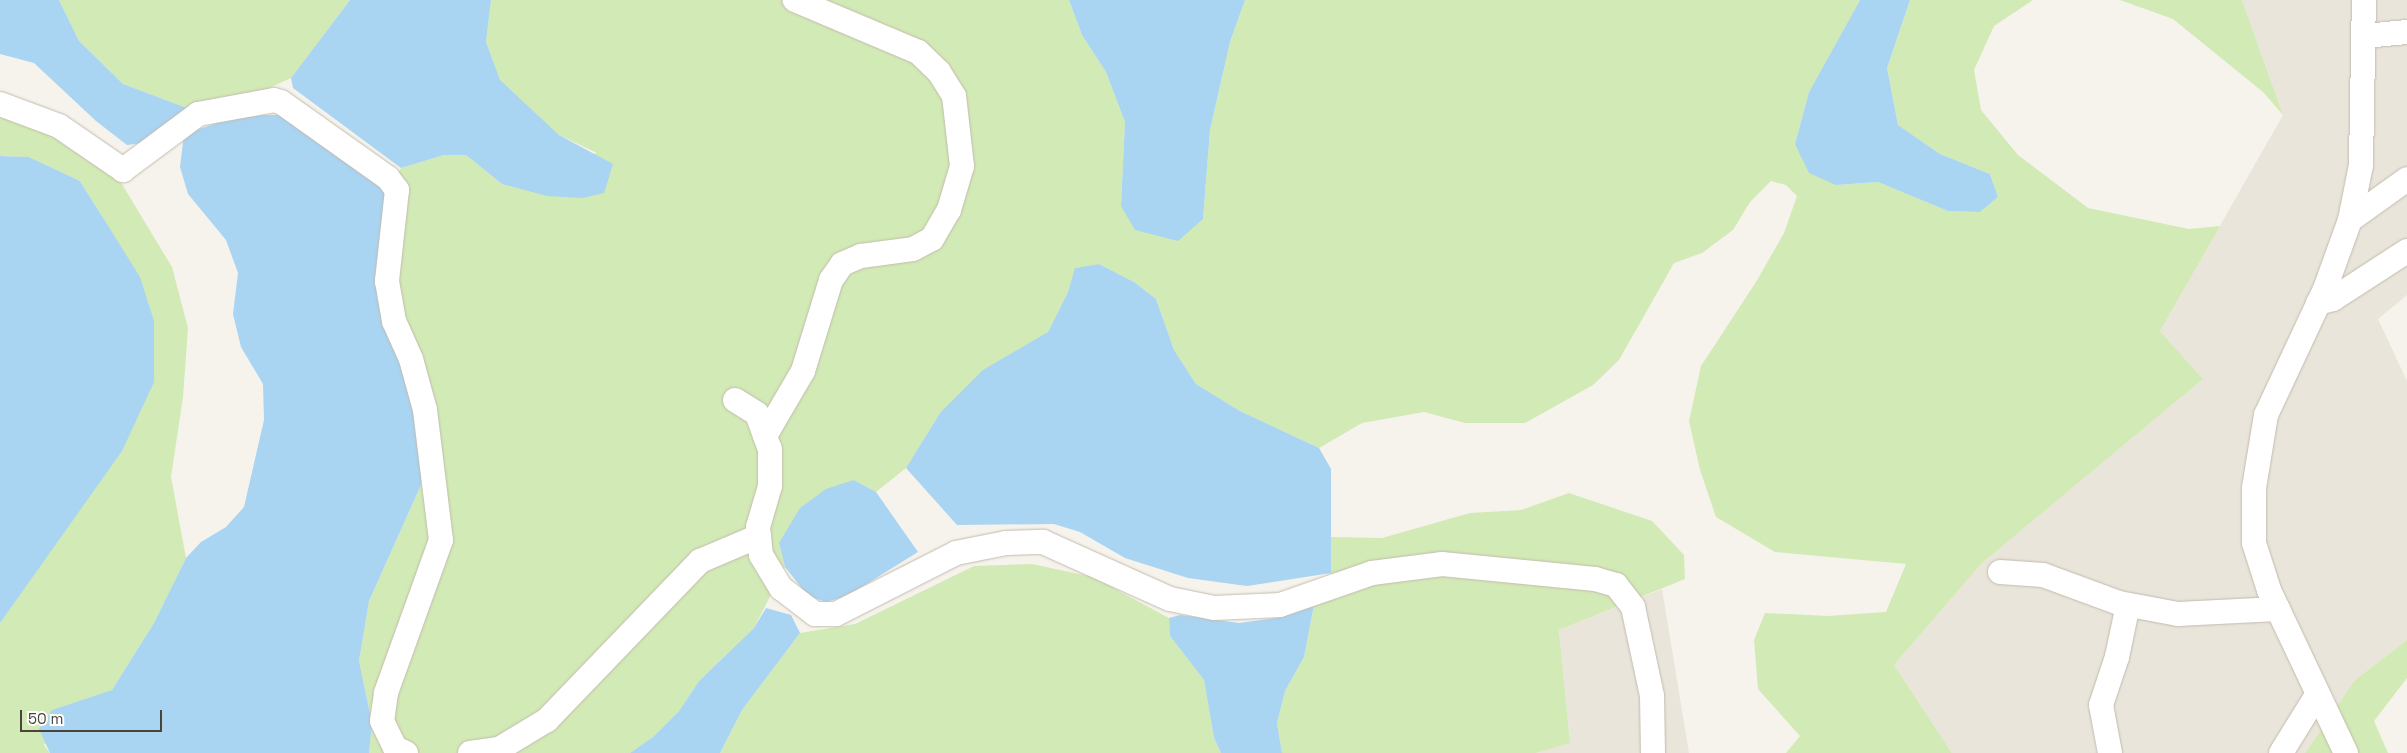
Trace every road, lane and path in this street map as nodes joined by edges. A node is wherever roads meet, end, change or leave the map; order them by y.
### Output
1 (795, 0) edge
2 (2364, 0) edge
3 (2407, 32) edge
4 (2364, 36) junction
5 (0, 104) edge
6 (2407, 179) edge
7 (2350, 220) junction
8 (2407, 251) edge
9 (2318, 303) junction
10 (735, 400) dead end
11 (765, 436) junction
12 (759, 536) junction
13 (2000, 572) dead end
14 (2128, 604) junction
15 (2278, 609) junction
16 (2317, 695) junction
17 (406, 753) edge
18 (470, 753) edge
19 (1653, 753) edge
20 (2110, 753) edge
21 (2281, 753) edge
22 (2346, 753) edge

1 - 11 street
2 - 4 street
3 - 4 street
4 - 7 street
5 - 17 street
6 - 7 street
7 - 9 street
8 - 9 street
9 - 15 street
10 - 11 street
11 - 12 street
12 - 18 street
12 - 19 street
13 - 14 street
14 - 15 street
14 - 20 street
15 - 16 street
16 - 21 street
16 - 22 street

